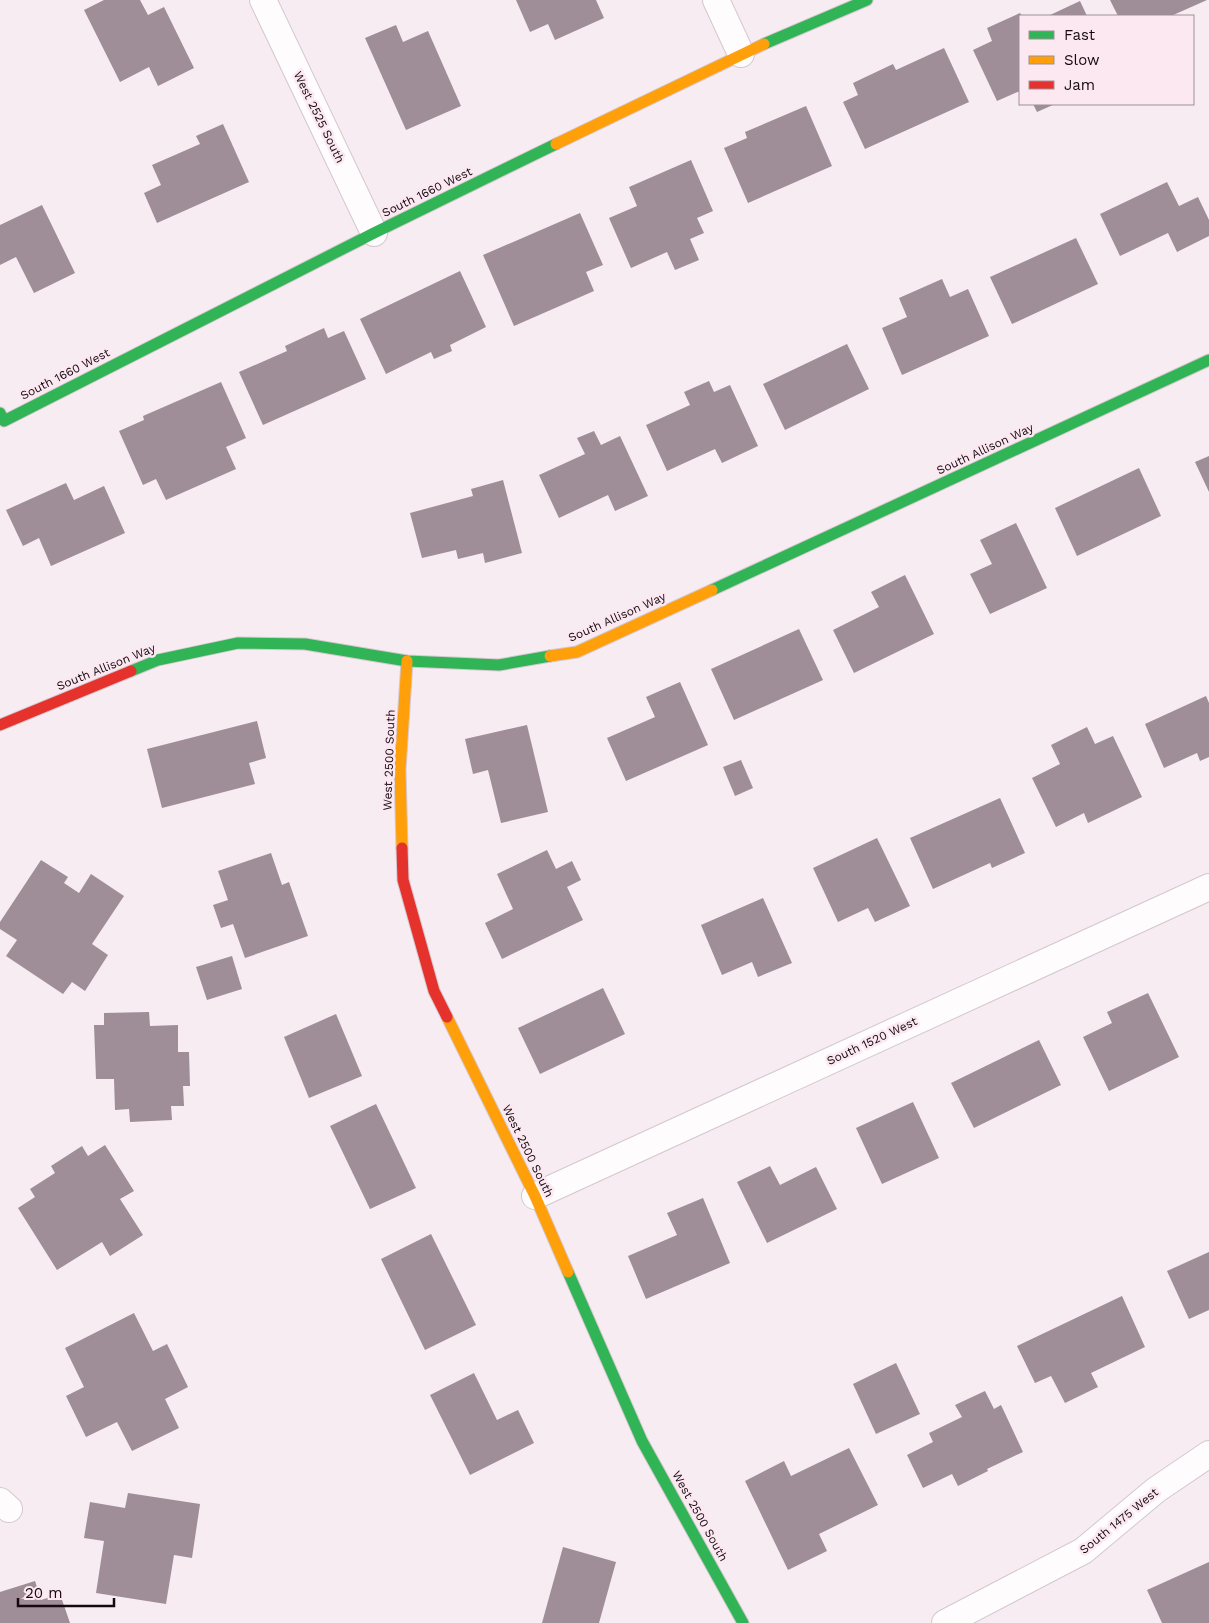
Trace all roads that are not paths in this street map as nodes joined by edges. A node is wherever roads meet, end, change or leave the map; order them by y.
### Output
1 (263, 0) edge
2 (716, 0) edge
3 (867, 0) edge
4 (741, 54) junction
5 (374, 233) junction
6 (1209, 360) edge
7 (2, 417) edge
8 (407, 661) junction
9 (0, 725) edge
10 (1209, 887) edge
11 (535, 1196) junction
12 (1209, 1454) edge
13 (743, 1623) edge
14 (945, 1623) edge

1 - 5 street, West 2525 South
2 - 4 street
3 - 4 street, South 1660 West
4 - 5 street, South 1660 West
5 - 7 street, South 1660 West
6 - 8 street, South Allison Way
8 - 9 street, South Allison Way
8 - 11 street, West 2500 South
10 - 11 street, South 1520 West
11 - 13 street, West 2500 South
12 - 14 street, South 1475 West

